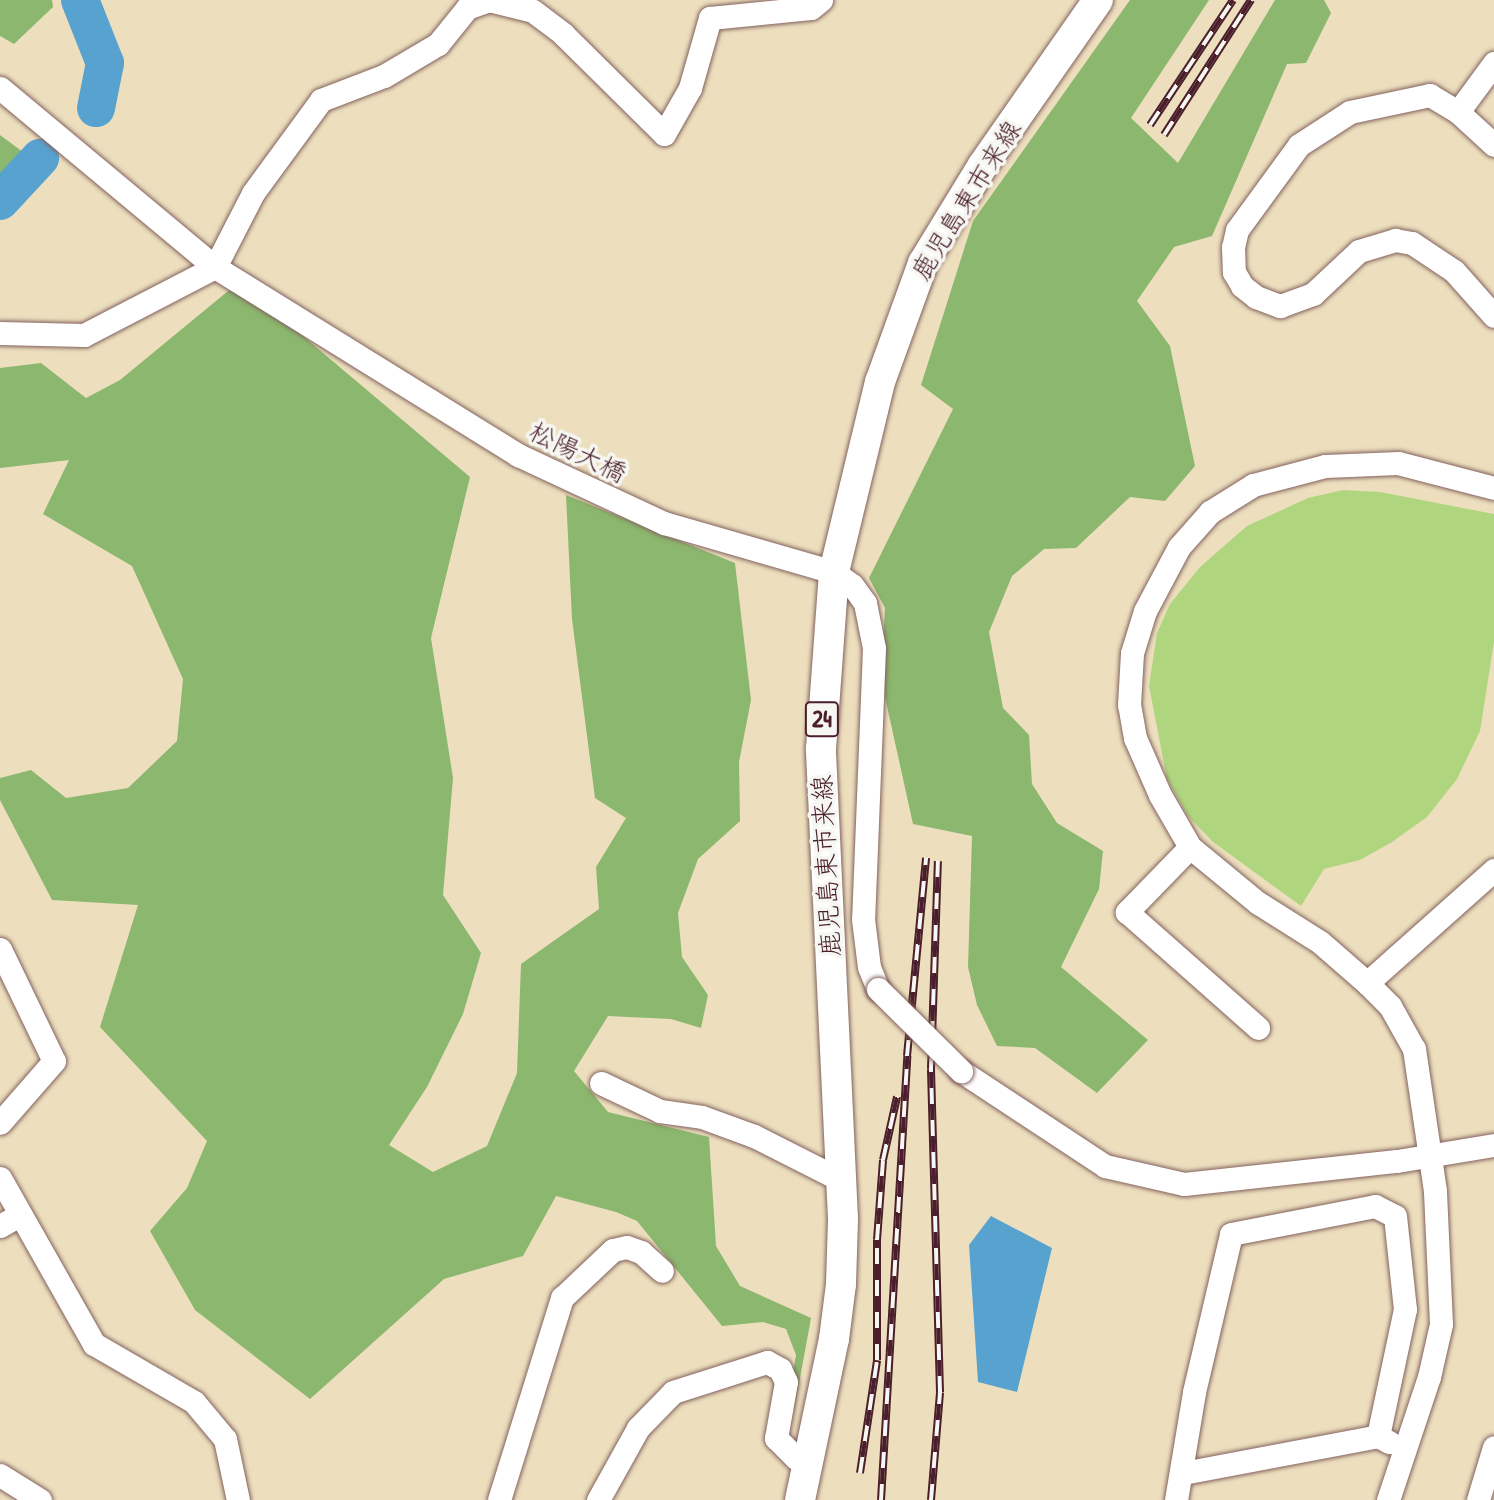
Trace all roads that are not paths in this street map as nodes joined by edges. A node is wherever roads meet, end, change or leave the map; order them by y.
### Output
1 (821, 0) edge
2 (1092, 2) edge
3 (1494, 63) edge
4 (0, 88) edge
5 (1458, 112) junction
6 (1494, 145) edge
7 (215, 267) junction
8 (1494, 316) edge
9 (0, 333) edge
10 (1494, 488) edge
11 (834, 572) junction
12 (1190, 846) junction
13 (1494, 870) edge
14 (0, 949) edge
15 (1367, 983) junction
16 (1258, 1028) dead end
17 (601, 1083) dead end
18 (0, 1123) edge
19 (1494, 1145) edge
20 (1430, 1153) junction
21 (0, 1178) edge
22 (841, 1180) junction
23 (10, 1220) edge
24 (662, 1271) dead end
25 (1378, 1436) junction
26 (1494, 1447) edge
27 (1404, 1450) junction
28 (811, 1459) junction
29 (1183, 1474) junction
30 (0, 1475) edge
31 (40, 1500) edge
32 (238, 1500) edge
33 (499, 1500) edge
34 (598, 1500) edge
35 (800, 1500) edge
36 (1176, 1500) edge
37 (1388, 1500) edge
38 (1478, 1500) edge

1 - 7 street
2 - 11 main road, 鹿児島東市来線 / 24
3 - 5 street
4 - 7 street, 松陽大橋
5 - 6 street
5 - 8 street
7 - 9 street
7 - 11 street, 松陽大橋
10 - 12 street
11 - 20 street, bridge
11 - 22 main road, 鹿児島東市来線 / 24
12 - 15 street
12 - 16 street
13 - 15 street
14 - 18 street
15 - 20 street
17 - 22 street
19 - 20 street
20 - 27 street
21 - 23 street
22 - 28 main road, 鹿児島東市来線 / 24
23 - 32 street
24 - 33 street
25 - 27 street
25 - 29 street
25 - 29 street
26 - 38 street
27 - 37 street
28 - 34 street
28 - 35 main road, 鹿児島東市来線 / 24
29 - 36 street
30 - 31 street

